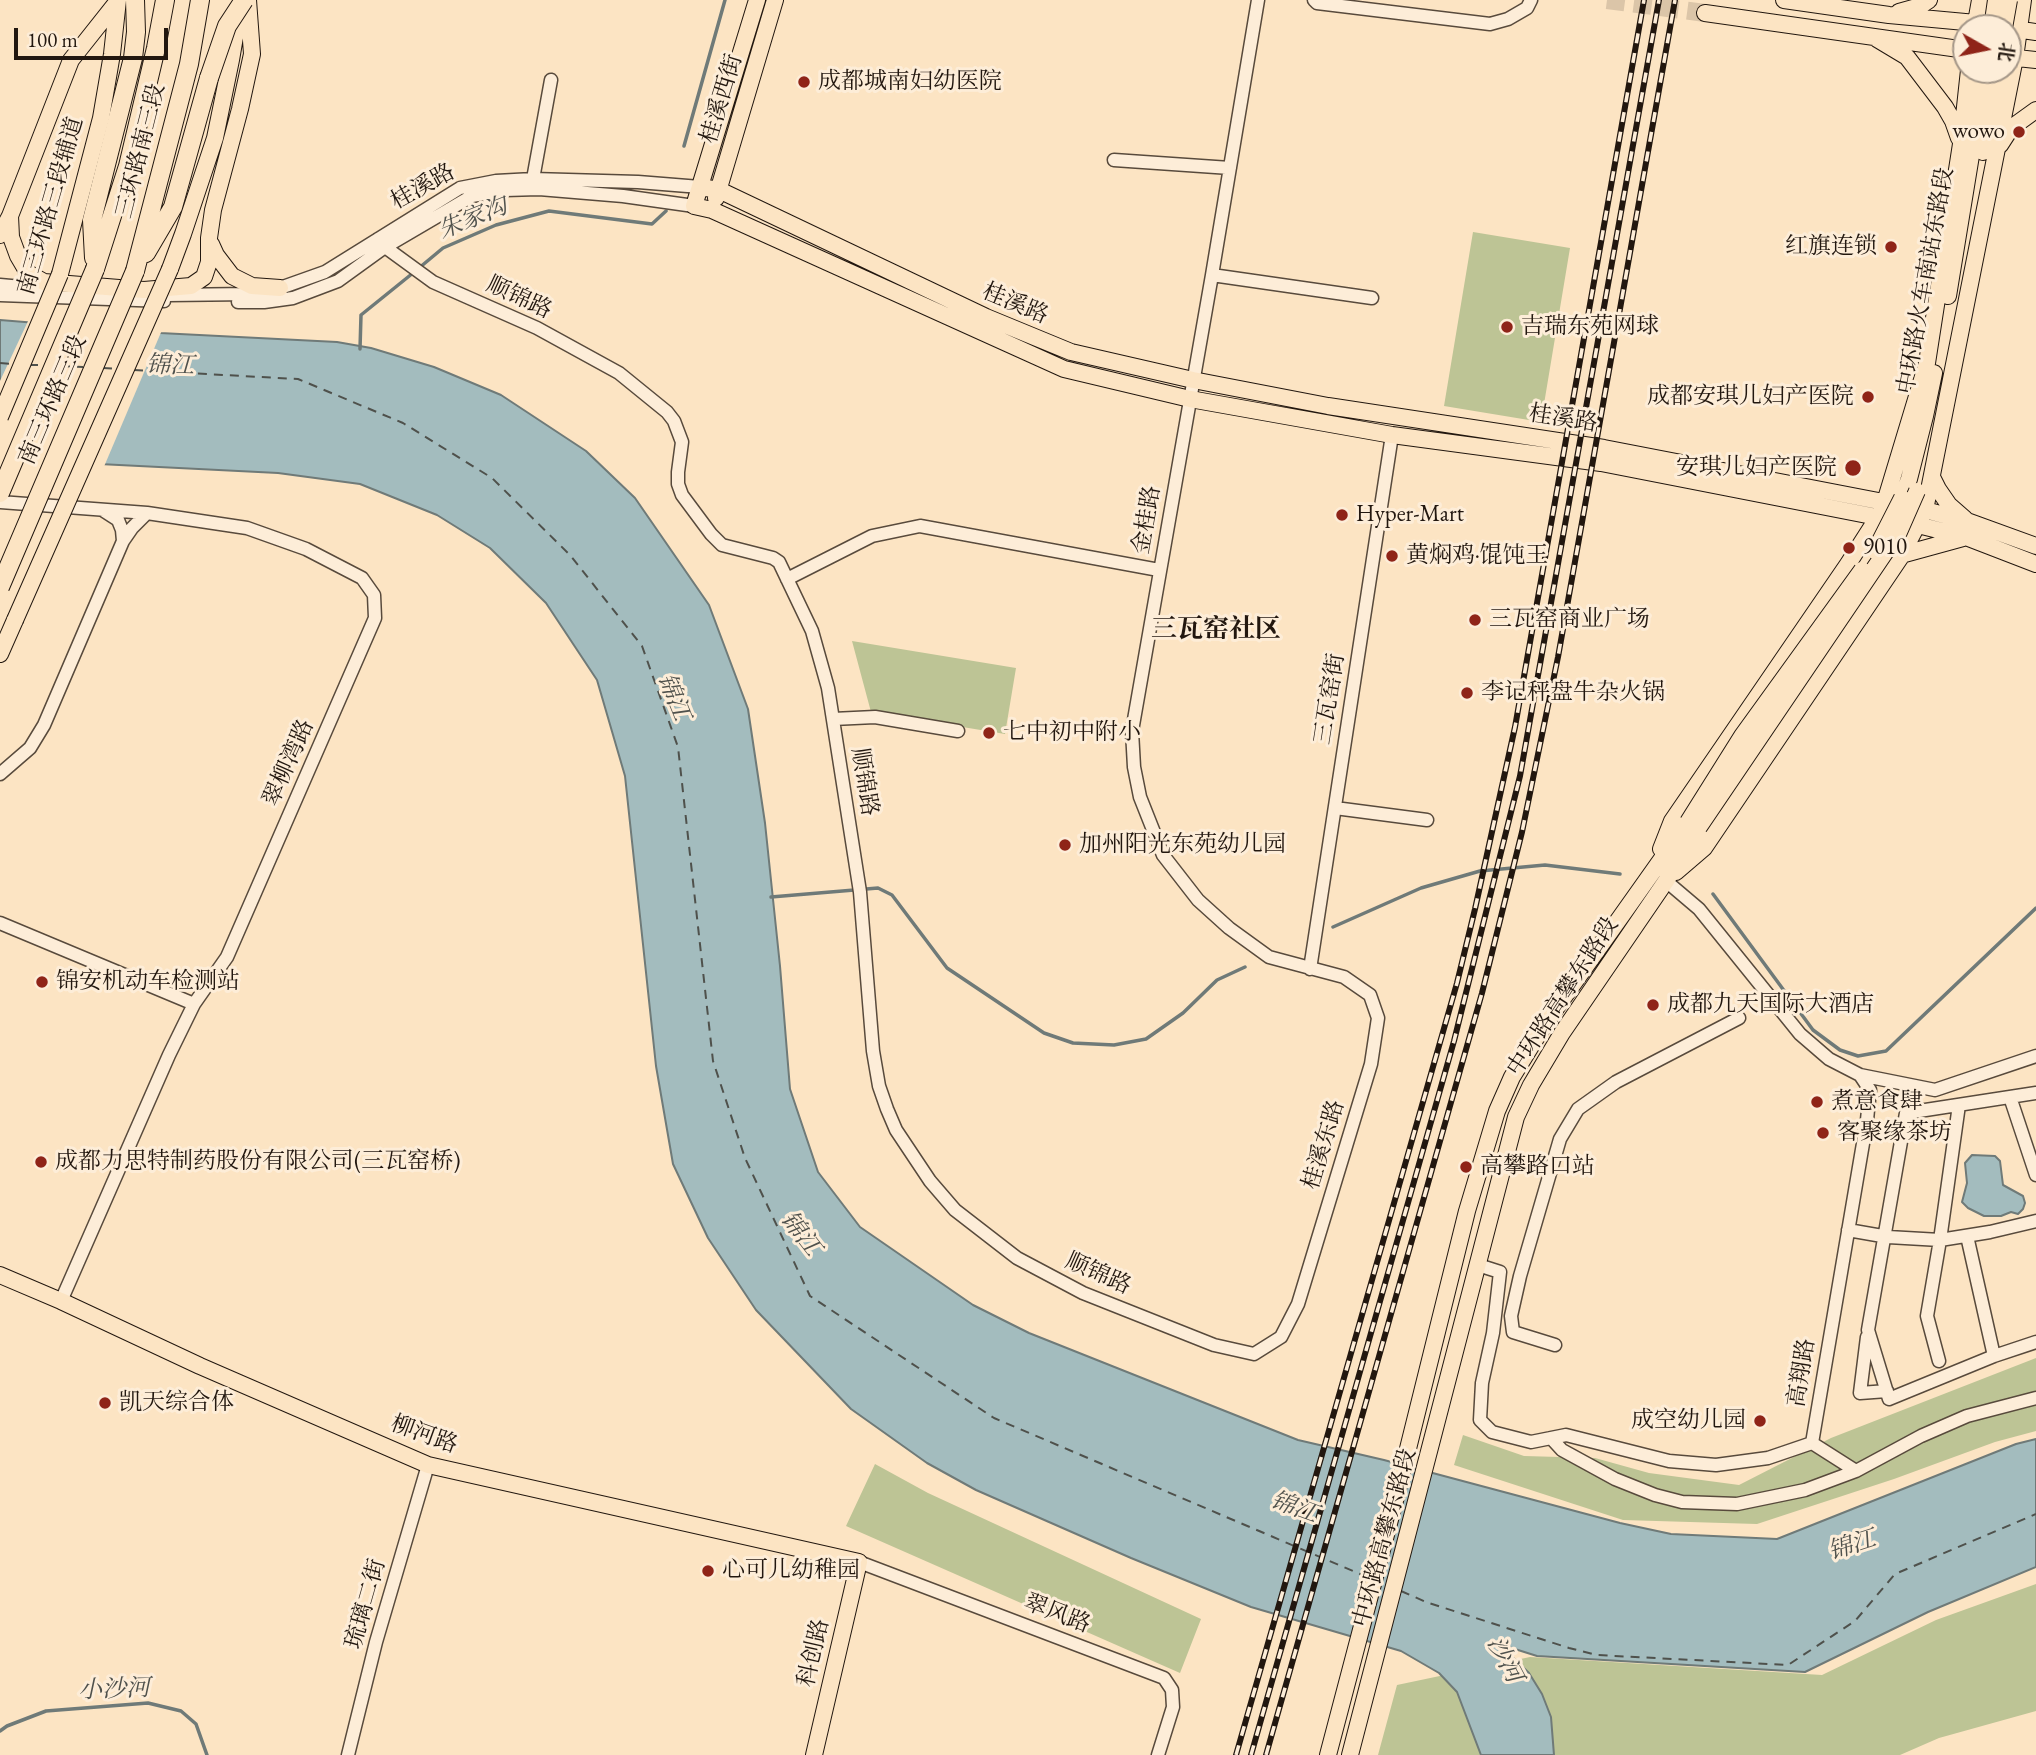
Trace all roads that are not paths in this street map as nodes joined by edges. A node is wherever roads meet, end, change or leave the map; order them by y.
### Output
1 (151, 0) edge
2 (164, 0) edge
3 (200, 0) edge
4 (244, 0) edge
5 (757, 0) edge
6 (775, 0) edge
7 (1258, 0) edge
8 (1314, 0) edge
9 (1531, 0) edge
10 (1784, 0) edge
11 (1929, 0) edge
12 (123, 1) edge
13 (1705, 13) tunnel mouth
14 (1889, 15) junction
15 (1952, 23) edge
16 (1872, 36) junction
17 (156, 48) junction
18 (1952, 48) edge
19 (551, 80) dead end
20 (1967, 84) edge
21 (1983, 84) edge
22 (1995, 84) edge
23 (2007, 84) edge
24 (2036, 110) edge
25 (1961, 144) junction
26 (1997, 149) junction
27 (1114, 160) dead end
28 (1230, 168) junction
29 (533, 179) junction
30 (700, 187) junction
31 (719, 190) junction
32 (694, 206) junction
33 (712, 210) junction
34 (9, 216) junction
35 (0, 235) edge
36 (209, 238) junction
37 (382, 243) junction
38 (95, 269) junction
39 (135, 271) junction
40 (1212, 275) junction
41 (3, 288) edge
42 (280, 288) junction
43 (1372, 298) dead end
44 (1193, 380) junction
45 (1189, 399) junction
46 (0, 417) edge
47 (1392, 435) junction
48 (1932, 477) junction
49 (0, 493) edge
50 (1910, 494) junction
51 (0, 502) edge
52 (102, 510) junction
53 (1882, 510) junction
54 (147, 513) junction
55 (1922, 517) junction
56 (1967, 529) junction
57 (123, 541) junction
58 (2036, 546) edge
59 (1901, 555) junction
60 (2036, 564) edge
61 (1159, 569) junction
62 (787, 579) junction
63 (0, 587) edge
64 (0, 654) edge
65 (833, 719) junction
66 (958, 731) dead end
67 (0, 774) edge
68 (1335, 808) junction
69 (1427, 820) dead end
70 (1693, 825) junction
71 (1653, 870) junction
72 (1666, 881) junction
73 (0, 923) edge
74 (1310, 969) junction
75 (194, 1004) junction
76 (1740, 1018) dead end
77 (2036, 1056) edge
78 (1860, 1076) junction
79 (2036, 1093) edge
80 (2010, 1097) junction
81 (1959, 1105) junction
82 (2035, 1171) edge
83 (2036, 1221) edge
84 (1847, 1230) junction
85 (1967, 1236) junction
86 (1885, 1237) junction
87 (1940, 1241) junction
88 (1478, 1265) junction
89 (0, 1275) edge
90 (61, 1301) junction
91 (1868, 1331) junction
92 (2036, 1342) edge
93 (1555, 1345) dead end
94 (1254, 1354) joint
95 (1994, 1356) junction
96 (1939, 1362) dead end
97 (1887, 1391) junction
98 (2036, 1398) edge
99 (1550, 1438) junction
100 (1812, 1443) junction
101 (428, 1465) junction
102 (1856, 1471) junction
103 (859, 1562) junction
104 (348, 1755) edge
105 (814, 1755) edge
106 (1158, 1755) edge
107 (1328, 1755) edge
108 (1350, 1755) edge

1 - 17 highway
2 - 17 highway, 三环路南三段
3 - 39 highway, 三环路南三段
4 - 36 main road
4 - 39 highway, bridge
4 - 64 main road, bridge
5 - 30 main road, 桂溪西街
6 - 31 main road, 桂溪西街
7 - 28 street, 金桂路
8 - 9 street
10 - 14 main road
11 - 14 main road
12 - 34 main road
12 - 38 highway
12 - 46 main road, 南三环路三段辅道, bridge
13 - 16 main road
14 - 15 main road
16 - 18 main road
16 - 25 main road
17 - 38 highway, 三环路南三段
19 - 29 street
20 - 25 main road
21 - 50 main road, 中环路火车南站东路段
22 - 50 main road, 中环路火车南站东路段
23 - 26 main road
24 - 26 main road
25 - 53 main road
26 - 48 main road
27 - 28 street
28 - 40 street, 金桂路
29 - 30 street, 桂溪路
29 - 37 street, 桂溪路
30 - 31 main road, 桂溪路
30 - 32 main road, 桂溪西街
31 - 33 main road, 桂溪西街
31 - 44 main road, 桂溪路
32 - 33 main road, 桂溪路
32 - 37 street, 桂溪路
33 - 45 main road, 桂溪路
34 - 35 main road
34 - 36 main road
36 - 42 main road
37 - 41 street, 桂溪路
37 - 42 street, 桂溪路
37 - 62 street, 顺锦路
38 - 49 highway, 南三环路三段, bridge
39 - 63 highway, 南三环路三段, bridge
40 - 43 street
40 - 44 street, 金桂路
41 - 42 street, 桂溪路
44 - 45 street, 金桂路
44 - 53 main road, 桂溪路
45 - 47 main road, 桂溪路
45 - 61 street, 金桂路
47 - 53 main road, 桂溪路
47 - 68 street, 三瓦窑街
48 - 55 main road
48 - 56 main road
50 - 70 main road, 中环路高攀东路段, bridge
51 - 52 street, 翠柳湾路
52 - 54 street, 翠柳湾路
52 - 57 street
53 - 55 main road, 桂溪路
53 - 71 main road
54 - 57 street
54 - 75 street, 翠柳湾路
55 - 56 main road, 桂溪路
55 - 59 main road
56 - 58 main road, 桂溪路
56 - 59 main road
56 - 60 main road, 桂溪路
57 - 67 street
59 - 72 main road
61 - 62 street
61 - 74 street, 金桂路
62 - 65 street, 顺锦路
65 - 66 street
65 - 94 street, 顺锦路
68 - 69 street
68 - 74 street, 三瓦窑街
70 - 71 main road, 中环路高攀东路段
70 - 72 main road, 中环路高攀东路段
71 - 107 main road, 中环路高攀东路段
72 - 78 street
72 - 88 main road, 中环路高攀东路段
73 - 75 street
74 - 94 street, 桂溪东路
75 - 90 street, 翠柳湾路
76 - 93 street
77 - 78 street
78 - 84 street, 高翔路
79 - 80 street
80 - 81 street
80 - 82 street
81 - 86 street
81 - 87 street
83 - 85 street
84 - 86 street
84 - 100 street, 高翔路
85 - 87 street
85 - 95 street
86 - 87 street
86 - 91 street
87 - 96 street
88 - 99 street, 高翔路
88 - 108 main road, 中环路高攀东路段
89 - 90 main road, 柳河路
90 - 101 main road, 柳河路
91 - 97 street
91 - 97 street
92 - 95 street
95 - 97 street
98 - 102 street
99 - 100 street, 高翔路
99 - 102 street
100 - 102 street
101 - 103 main road, 柳河路
101 - 104 street, 琉璃二街
103 - 105 main road, 科创路
103 - 106 street, 翠风路

